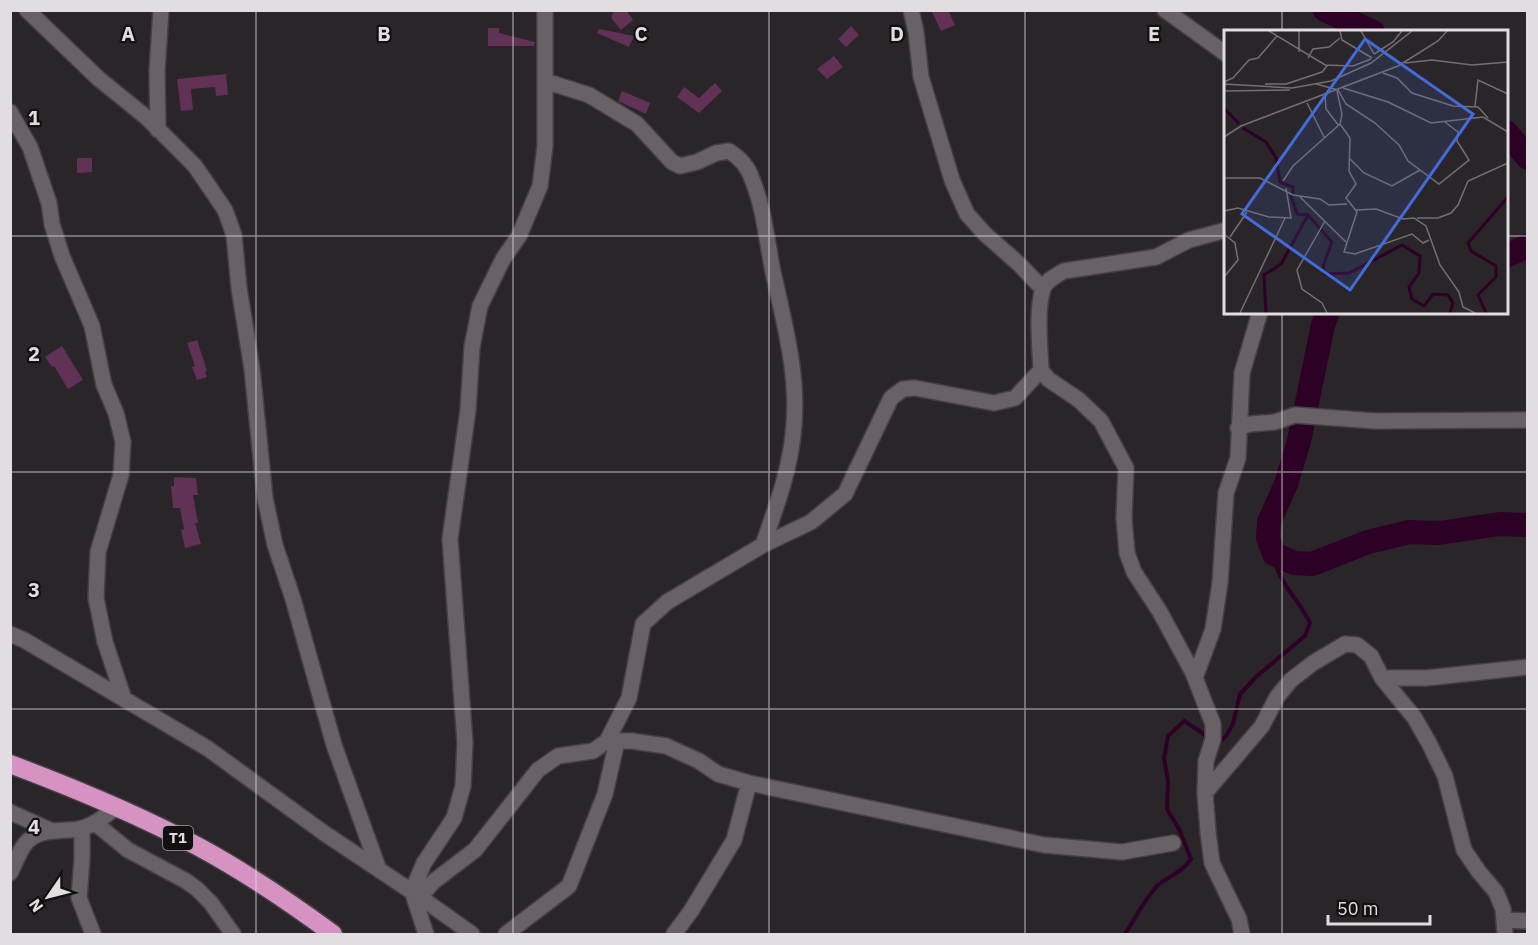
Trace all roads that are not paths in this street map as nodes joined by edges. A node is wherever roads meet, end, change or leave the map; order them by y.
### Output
1 (27, 10) edge
2 (160, 10) edge
3 (545, 10) edge
4 (911, 10) edge
5 (1165, 10) edge
6 (1224, 53) edge
7 (544, 81) junction
8 (10, 112) edge
9 (158, 130) junction
10 (1224, 231) edge
11 (1043, 288) junction
12 (1259, 314) edge
13 (1041, 370) junction
14 (1527, 420) edge
15 (1238, 428) junction
16 (763, 545) junction
17 (10, 634) edge
18 (1527, 667) edge
19 (1195, 678) junction
20 (1382, 678) junction
21 (124, 699) junction
22 (612, 741) junction
23 (10, 764) edge
24 (748, 783) junction
25 (1205, 793) junction
26 (115, 808) junction
27 (10, 812) edge
28 (88, 826) junction
29 (52, 831) junction
30 (1173, 843) dead end
31 (379, 870) junction
32 (10, 873) edge
33 (416, 894) junction
34 (1527, 921) edge
35 (1505, 927) edge
36 (93, 934) edge
37 (233, 934) edge
38 (333, 934) edge
39 (426, 934) edge
40 (472, 934) edge
41 (506, 934) edge
42 (674, 934) edge
43 (1242, 934) edge

1 - 9 street
2 - 9 street
3 - 7 street
4 - 11 street
5 - 6 street
7 - 16 street
7 - 33 street
8 - 21 street
9 - 31 street
10 - 11 street
11 - 13 street
12 - 15 street
13 - 16 street
13 - 19 street
14 - 15 street
15 - 19 street
16 - 22 street
17 - 21 street
18 - 20 street
19 - 25 street
20 - 25 street
20 - 35 street
21 - 31 street
22 - 24 street
22 - 33 street
22 - 41 street
23 - 26 highway, T1
24 - 30 street
24 - 42 street
25 - 43 street
26 - 28 street
26 - 38 highway, T1
27 - 29 street
28 - 29 street
28 - 36 street
28 - 37 street
29 - 32 street
31 - 33 street
33 - 39 street
33 - 40 street
34 - 35 street

